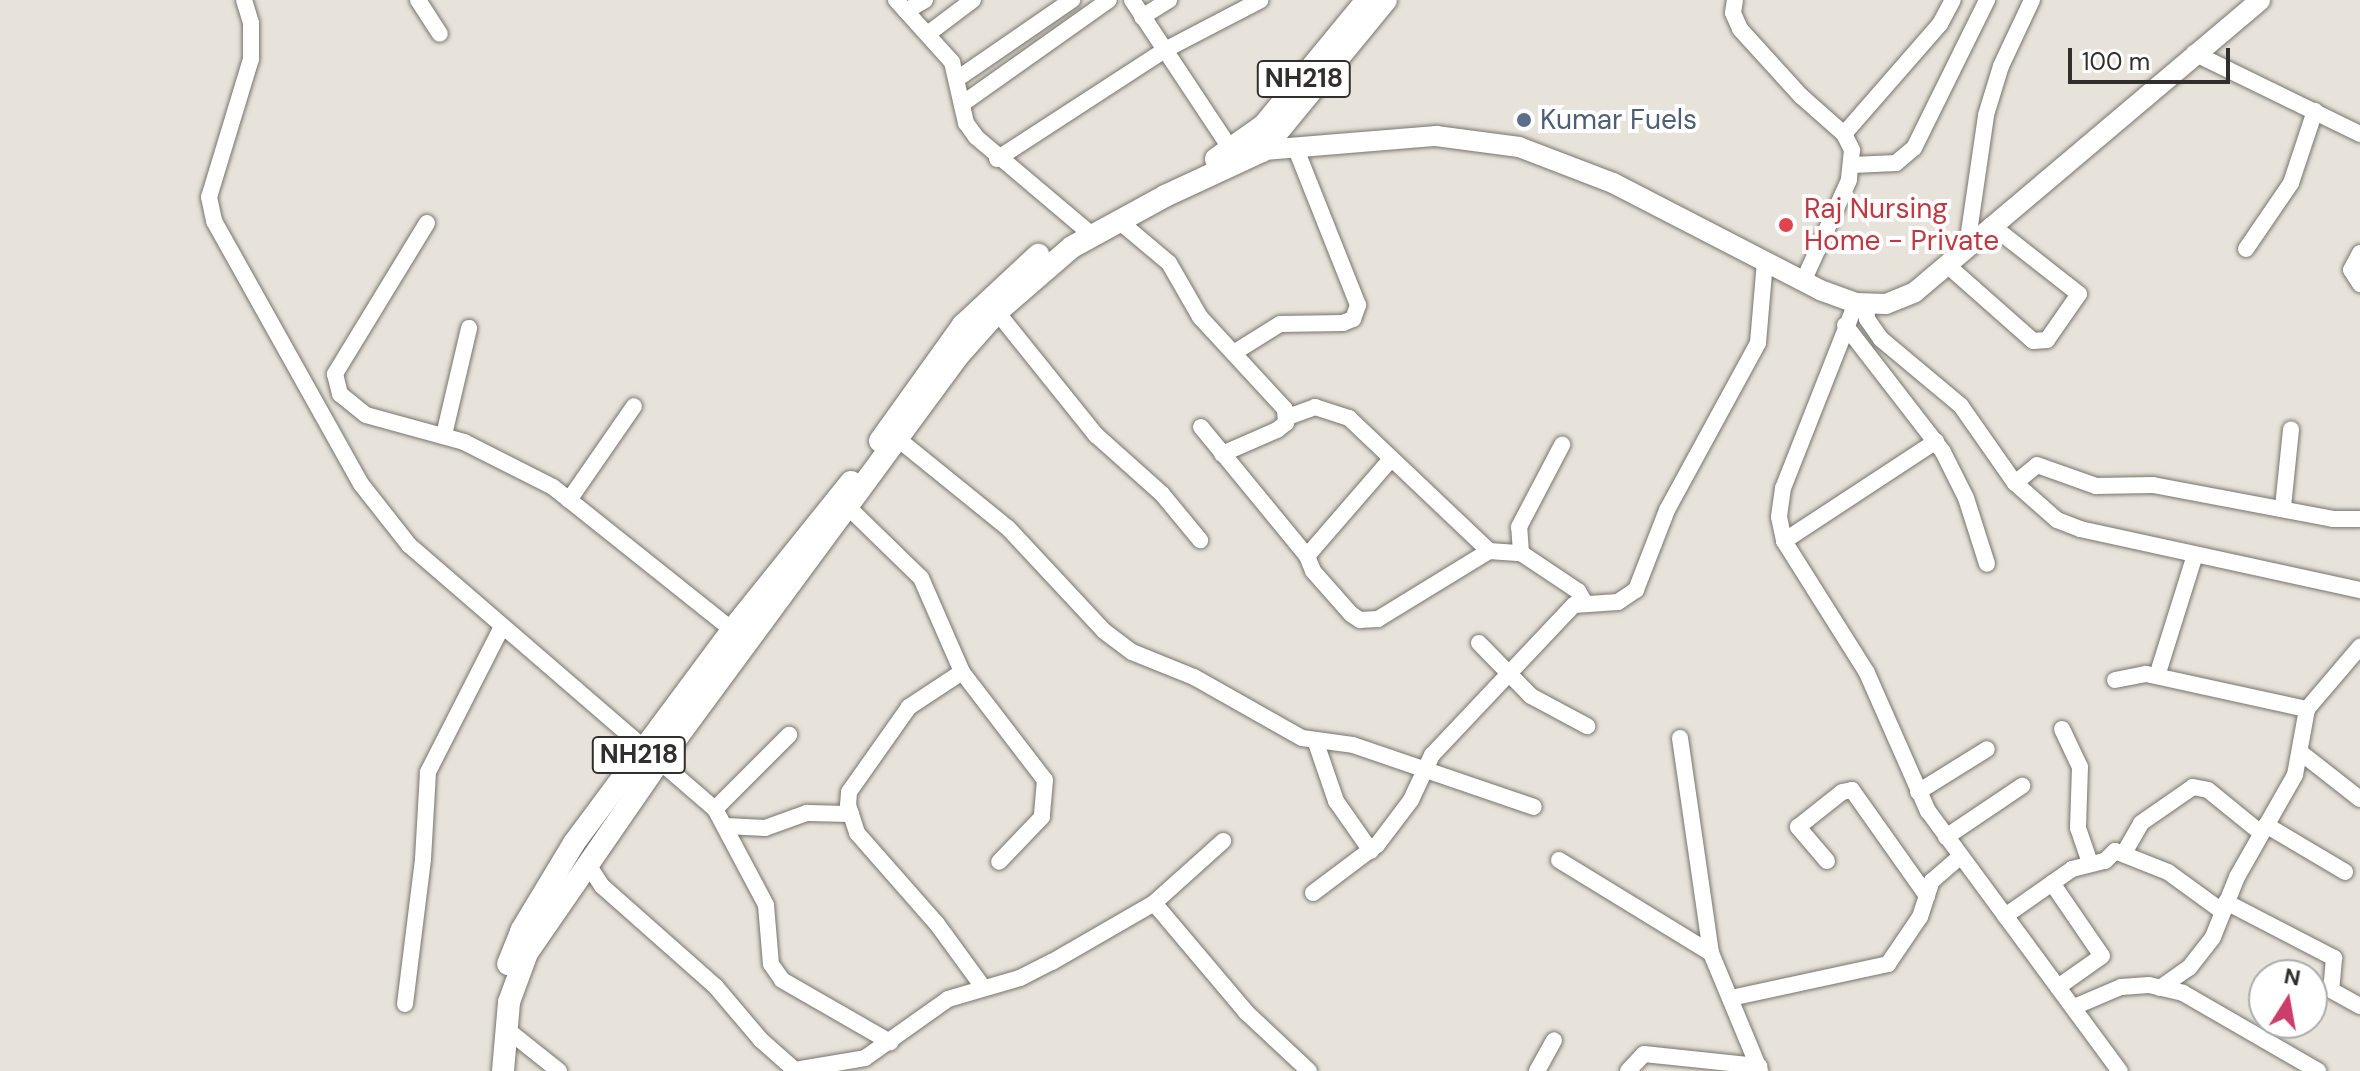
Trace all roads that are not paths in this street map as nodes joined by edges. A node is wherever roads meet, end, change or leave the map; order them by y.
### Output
1 (244, 0) edge
2 (418, 0) edge
3 (925, 0) edge
4 (973, 0) edge
5 (1072, 0) edge
6 (1109, 0) edge
7 (1132, 0) edge
8 (1169, 0) edge
9 (1261, 0) edge
10 (1367, 0) edge
11 (1386, 0) edge
12 (1735, 0) edge
13 (1953, 0) edge
14 (1987, 0) edge
15 (2032, 0) edge
16 (2259, 0) edge
17 (901, 5) edge
18 (1142, 17) junction
19 (929, 33) junction
20 (440, 34) dead end
21 (1163, 51) junction
22 (2194, 53) junction
23 (957, 79) junction
24 (962, 104) junction
25 (2315, 111) junction
26 (2359, 132) edge
27 (1844, 134) junction
28 (1295, 147) junction
29 (1232, 151) junction
30 (1262, 151) junction
31 (997, 159) junction
32 (1853, 165) junction
33 (1119, 221) junction
34 (427, 223) dead end
35 (1991, 225) junction
36 (1086, 230) junction
37 (1967, 246) junction
38 (2246, 249) dead end
39 (2360, 253) edge
40 (1765, 261) junction
41 (1946, 264) junction
42 (1803, 282) junction
43 (2360, 284) edge
44 (1861, 304) junction
45 (997, 312) junction
46 (1845, 325) junction
47 (469, 328) dead end
48 (1235, 352) junction
49 (634, 406) dead end
50 (1288, 417) junction
51 (1201, 427) dead end
52 (2291, 429) dead end
53 (444, 435) junction
54 (1936, 441) junction
55 (1562, 445) dead end
56 (888, 447) junction
57 (1222, 454) junction
58 (1391, 459) junction
59 (863, 478) junction
60 (2015, 483) junction
61 (569, 500) junction
62 (2283, 507) junction
63 (849, 508) junction
64 (2360, 519) edge
65 (1200, 540) dead end
66 (1784, 541) junction
67 (1489, 551) junction
68 (1521, 553) junction
69 (2195, 555) junction
70 (1307, 556) junction
71 (1987, 564) dead end
72 (2360, 590) edge
73 (1584, 601) junction
74 (501, 629) junction
75 (732, 630) junction
76 (1479, 643) dead end
77 (2360, 647) edge
78 (962, 672) junction
79 (1507, 672) junction
80 (2157, 676) junction
81 (2115, 680) dead end
82 (2307, 709) junction
83 (1587, 726) dead end
84 (2062, 729) dead end
85 (789, 735) dead end
86 (1680, 738) dead end
87 (1315, 740) junction
88 (1987, 749) dead end
89 (2300, 752) junction
90 (651, 755) junction
91 (1426, 767) junction
92 (2022, 786) dead end
93 (1918, 792) junction
94 (2360, 799) edge
95 (1534, 807) dead end
96 (715, 809) junction
97 (851, 814) junction
98 (726, 826) junction
99 (2264, 829) junction
100 (1946, 837) junction
101 (1223, 841) dead end
102 (1371, 851) junction
103 (2124, 853) junction
104 (1960, 857) junction
105 (1559, 860) dead end
106 (1827, 861) dead end
107 (999, 862) dead end
108 (587, 863) junction
109 (2090, 863) junction
110 (2345, 872) dead end
111 (2052, 883) junction
112 (1313, 893) dead end
113 (1927, 896) junction
114 (1154, 903) junction
115 (2224, 907) junction
116 (2005, 916) junction
117 (1711, 953) junction
118 (2089, 967) junction
119 (983, 987) junction
120 (2058, 987) junction
121 (2160, 988) junction
122 (2108, 992) junction
123 (1731, 998) junction
124 (405, 1004) dead end
125 (2360, 1006) edge
126 (2074, 1007) junction
127 (505, 1028) junction
128 (1554, 1040) dead end
129 (890, 1042) junction
130 (1759, 1069) edge
131 (796, 1070) edge
132 (1307, 1070) edge
133 (489, 1071) edge
134 (503, 1071) edge
135 (559, 1071) edge
136 (1537, 1071) edge
137 (1628, 1071) edge
138 (2120, 1071) edge
139 (2318, 1071) edge

1 - 74 street
2 - 20 street
3 - 17 street
4 - 19 street
5 - 23 street
6 - 24 street
7 - 18 street
8 - 18 street
9 - 21 street
10 - 29 highway, NH218
11 - 30 highway, NH218
12 - 27 street
13 - 27 street
14 - 32 street
15 - 37 street
16 - 22 main road
17 - 19 street
18 - 21 street
19 - 23 street
21 - 29 street
21 - 31 street
22 - 25 street
22 - 35 main road
23 - 24 street
24 - 31 street
25 - 26 street
25 - 38 street
27 - 32 street
28 - 30 main road
28 - 40 main road
28 - 48 street
29 - 30 main road
29 - 36 highway, NH218
30 - 33 highway, NH218
31 - 36 street
32 - 42 street
33 - 36 highway, NH218
33 - 48 street
34 - 53 street
35 - 37 main road
35 - 41 street
36 - 45 highway, NH218
36 - 56 highway, NH218
37 - 41 main road
39 - 43 street
40 - 42 main road
40 - 73 street
41 - 44 main road
42 - 44 main road
44 - 46 street
44 - 60 street
45 - 56 highway, NH218
45 - 65 street
46 - 54 street
46 - 66 street
47 - 53 street
48 - 50 street
49 - 61 street
50 - 57 street
50 - 58 street
51 - 57 street
52 - 62 street
53 - 61 street
54 - 66 street
54 - 71 street
55 - 68 street
56 - 59 highway, NH218
56 - 87 street
57 - 70 street
58 - 67 street
58 - 70 street
59 - 63 highway, NH218
59 - 75 highway, NH218
60 - 62 street
60 - 69 street
61 - 75 street
62 - 64 street
63 - 78 street
63 - 90 highway, NH218
66 - 93 street
67 - 68 street
67 - 70 street
68 - 73 street
69 - 72 street
69 - 80 street
73 - 79 street
74 - 90 street
74 - 124 street
75 - 90 highway, NH218
76 - 79 street
77 - 82 street
78 - 97 street
78 - 107 street
79 - 83 street
79 - 91 street
80 - 81 street
80 - 82 street
82 - 89 street
84 - 109 street
85 - 96 street
86 - 117 street
87 - 91 street
87 - 102 street
88 - 93 street
89 - 94 street
89 - 99 street
90 - 96 street
90 - 108 highway, NH218
90 - 133 highway, NH218
91 - 95 street
91 - 102 street
92 - 100 street
93 - 100 street
96 - 98 street
97 - 98 street
97 - 119 street
98 - 129 street
99 - 103 street
99 - 110 street
99 - 115 street
100 - 104 street
101 - 114 street
102 - 112 street
103 - 109 street
103 - 115 street
104 - 113 street
104 - 116 street
105 - 117 street
106 - 113 street
108 - 127 highway, NH218
108 - 131 street
109 - 111 street
111 - 116 street
111 - 118 street
113 - 123 street
114 - 119 street
114 - 132 street
115 - 121 street
115 - 125 street
116 - 120 street
117 - 123 street
118 - 120 street
118 - 122 street
119 - 129 street
120 - 126 street
121 - 122 street
121 - 139 street
122 - 126 street
123 - 130 street
126 - 138 street
127 - 134 highway, NH218
127 - 135 street
128 - 136 street
129 - 131 street
130 - 137 street

